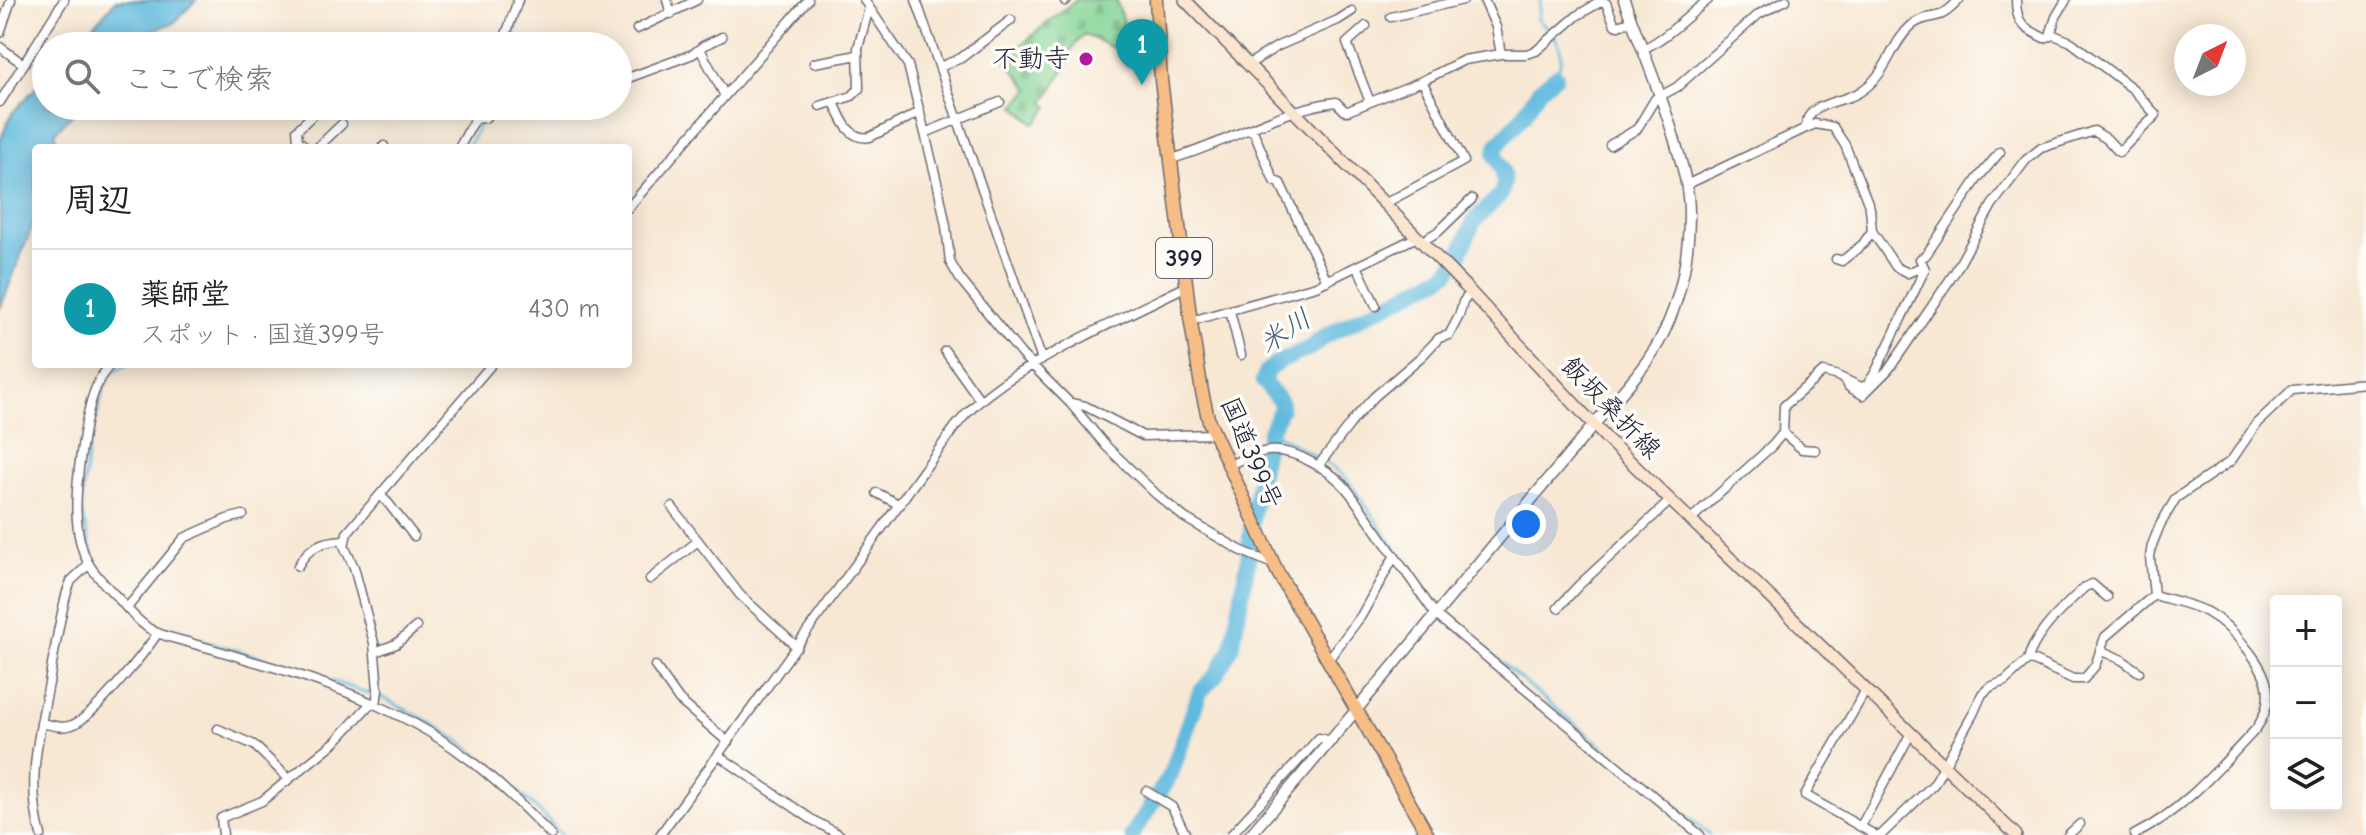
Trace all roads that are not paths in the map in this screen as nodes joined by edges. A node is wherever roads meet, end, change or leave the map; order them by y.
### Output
1 (64, 0) edge
2 (518, 0) edge
3 (667, 0) edge
4 (697, 0) edge
5 (808, 0) edge
6 (916, 0) edge
7 (1156, 0) edge
8 (1185, 0) edge
9 (1463, 0) edge
10 (1484, 0) edge
11 (1708, 0) edge
12 (1786, 0) edge
13 (1959, 0) edge
14 (2016, 0) edge
15 (2066, 0) edge
16 (1606, 1) edge
17 (866, 4) edge
18 (7, 5) edge
19 (1629, 8) edge
20 (1352, 11) dead end
21 (671, 14) junction
22 (1391, 17) dead end
23 (1011, 20) dead end
24 (1366, 26) dead end
25 (637, 29) dead end
26 (44, 32) edge
27 (507, 32) edge
28 (0, 33) edge
29 (2054, 35) junction
30 (722, 37) dead end
31 (0, 47) edge
32 (700, 49) junction
33 (1643, 49) junction
34 (32, 50) edge
35 (1501, 54) junction
36 (858, 55) junction
37 (814, 63) dead end
38 (23, 64) junction
39 (1249, 64) junction
40 (940, 67) junction
41 (632, 77) edge
42 (1422, 81) junction
43 (725, 96) junction
44 (1661, 96) junction
45 (0, 102) edge
46 (834, 102) junction
47 (1000, 102) dead end
48 (1370, 102) junction
49 (820, 106) dead end
50 (920, 112) junction
51 (1295, 112) junction
52 (307, 120) edge
53 (479, 120) edge
54 (958, 120) junction
55 (342, 124) dead end
56 (1252, 128) junction
57 (1806, 128) junction
58 (925, 133) junction
59 (302, 144) edge
60 (321, 144) edge
61 (462, 144) edge
62 (1610, 145) dead end
63 (2000, 152) dead end
64 (1171, 159) junction
65 (1686, 185) junction
66 (1472, 199) dead end
67 (632, 203) edge
68 (1384, 204) junction
69 (1872, 231) junction
70 (1419, 240) junction
71 (1836, 259) dead end
72 (1357, 266) junction
73 (1923, 266) junction
74 (1327, 281) junction
75 (1187, 286) junction
76 (1471, 292) junction
77 (1376, 306) dead end
78 (1230, 311) junction
79 (1191, 321) junction
80 (945, 351) dead end
81 (1241, 355) dead end
82 (1042, 360) junction
83 (1032, 365) junction
84 (108, 368) edge
85 (489, 368) edge
86 (1845, 380) junction
87 (2366, 383) edge
88 (980, 400) junction
89 (1070, 403) junction
90 (1594, 425) junction
91 (1783, 433) junction
92 (1213, 434) junction
93 (1815, 450) dead end
94 (1321, 462) junction
95 (1228, 466) junction
96 (877, 493) dead end
97 (380, 495) junction
98 (1671, 500) junction
99 (900, 505) junction
100 (672, 507) dead end
101 (243, 515) dead end
102 (1691, 519) junction
103 (414, 536) dead end
104 (344, 540) junction
105 (698, 541) junction
106 (1394, 557) junction
107 (89, 564) junction
108 (1275, 565) junction
109 (298, 566) dead end
110 (650, 579) dead end
111 (2154, 595) junction
112 (2107, 597) dead end
113 (129, 605) junction
114 (1558, 608) dead end
115 (1437, 614) junction
116 (416, 627) dead end
117 (158, 633) junction
118 (797, 647) junction
119 (2100, 650) junction
120 (375, 652) junction
121 (1328, 660) junction
122 (2028, 660) junction
123 (655, 666) dead end
124 (2139, 672) dead end
125 (1866, 690) junction
126 (375, 703) junction
127 (1357, 712) junction
128 (41, 723) junction
129 (218, 729) dead end
130 (1911, 733) junction
131 (1332, 741) junction
132 (728, 742) junction
133 (718, 755) junction
134 (1944, 765) junction
135 (289, 779) junction
136 (1153, 795) dead end
137 (2080, 824) dead end
138 (1861, 826) junction
139 (2008, 832) edge
140 (41, 835) edge
141 (223, 835) edge
142 (551, 835) edge
143 (660, 835) edge
144 (838, 835) edge
145 (1186, 835) edge
146 (1231, 835) edge
147 (1250, 835) edge
148 (1428, 835) edge
149 (1700, 835) edge
150 (1878, 835) edge
151 (2068, 835) edge
152 (2134, 835) edge

1 - 26 street
2 - 27 street
3 - 21 street
4 - 21 street
5 - 43 street
6 - 40 street
7 - 64 highway, 国道399号 / 399
8 - 39 main road, 飯坂桑折線
9 - 22 street
10 - 35 street
11 - 33 street
12 - 44 street
13 - 57 street
14 - 29 street
15 - 29 street
16 - 19 street
16 - 35 street
17 - 36 street
17 - 50 street
18 - 28 street
19 - 33 street
20 - 39 street
21 - 25 street
23 - 40 street
24 - 48 street
29 - 86 street
30 - 32 street
31 - 38 street
32 - 41 street
32 - 43 street
33 - 44 street
34 - 38 street
35 - 42 street
36 - 37 street
36 - 46 street
38 - 45 street
39 - 51 main road, 飯坂桑折線
40 - 54 street
42 - 48 street
42 - 68 street
43 - 67 street
44 - 62 street
44 - 65 street
46 - 49 street
46 - 50 street
47 - 54 street
48 - 51 street
50 - 58 street
51 - 56 street
51 - 68 main road, 飯坂桑折線
52 - 59 street
53 - 61 street
54 - 58 street
54 - 82 street
55 - 60 street
56 - 64 street
56 - 74 street
57 - 65 street
57 - 69 street
58 - 83 street
63 - 73 street
64 - 75 highway, 国道399号 / 399
65 - 90 street
66 - 70 street
68 - 70 main road, 飯坂桑折線
69 - 71 street
69 - 73 street
70 - 72 street
70 - 76 main road, 飯坂桑折線
72 - 74 street
72 - 77 street
73 - 86 street
74 - 78 street
75 - 79 highway, 国道399号 / 399
75 - 82 street
76 - 90 main road, 飯坂桑折線
76 - 94 street
78 - 79 street
78 - 81 street
79 - 92 highway, 国道399号 / 399
80 - 88 street
82 - 83 street
83 - 88 street
83 - 89 street
84 - 107 street
85 - 97 street
86 - 91 street
87 - 111 street
88 - 99 street
89 - 92 street
89 - 108 street
90 - 98 main road, 飯坂桑折線
90 - 115 street
91 - 93 street
91 - 102 street
92 - 95 highway, 国道399号 / 399
94 - 95 street
94 - 106 street
95 - 108 highway, 国道399号 / 399
96 - 99 street
97 - 103 street
97 - 104 street
98 - 102 main road, 飯坂桑折線
98 - 114 street
99 - 118 street
100 - 105 street
101 - 113 street
102 - 125 main road, 飯坂桑折線
104 - 109 street
104 - 120 street
105 - 110 street
105 - 118 street
106 - 115 street
106 - 121 street
107 - 113 street
107 - 128 street
108 - 121 highway, 国道399号 / 399
111 - 119 street
111 - 152 street
112 - 122 street
113 - 117 street
115 - 127 street
115 - 149 street
116 - 120 street
117 - 126 street
117 - 128 street
118 - 132 street
119 - 122 street
119 - 124 street
120 - 126 street
121 - 127 highway, 国道399号 / 399
122 - 134 street
123 - 132 street
125 - 130 main road, 飯坂桑折線
125 - 138 street
126 - 135 street
126 - 142 street
127 - 131 street
127 - 148 highway, 国道399号 / 399
128 - 140 street
129 - 135 street
130 - 134 main road, 飯坂桑折線
130 - 138 street
131 - 146 street
131 - 147 street
132 - 133 street
133 - 143 street
133 - 144 street
134 - 139 main road, 飯坂桑折線
134 - 150 street
135 - 141 street
136 - 145 street
137 - 151 street
138 - 150 street

